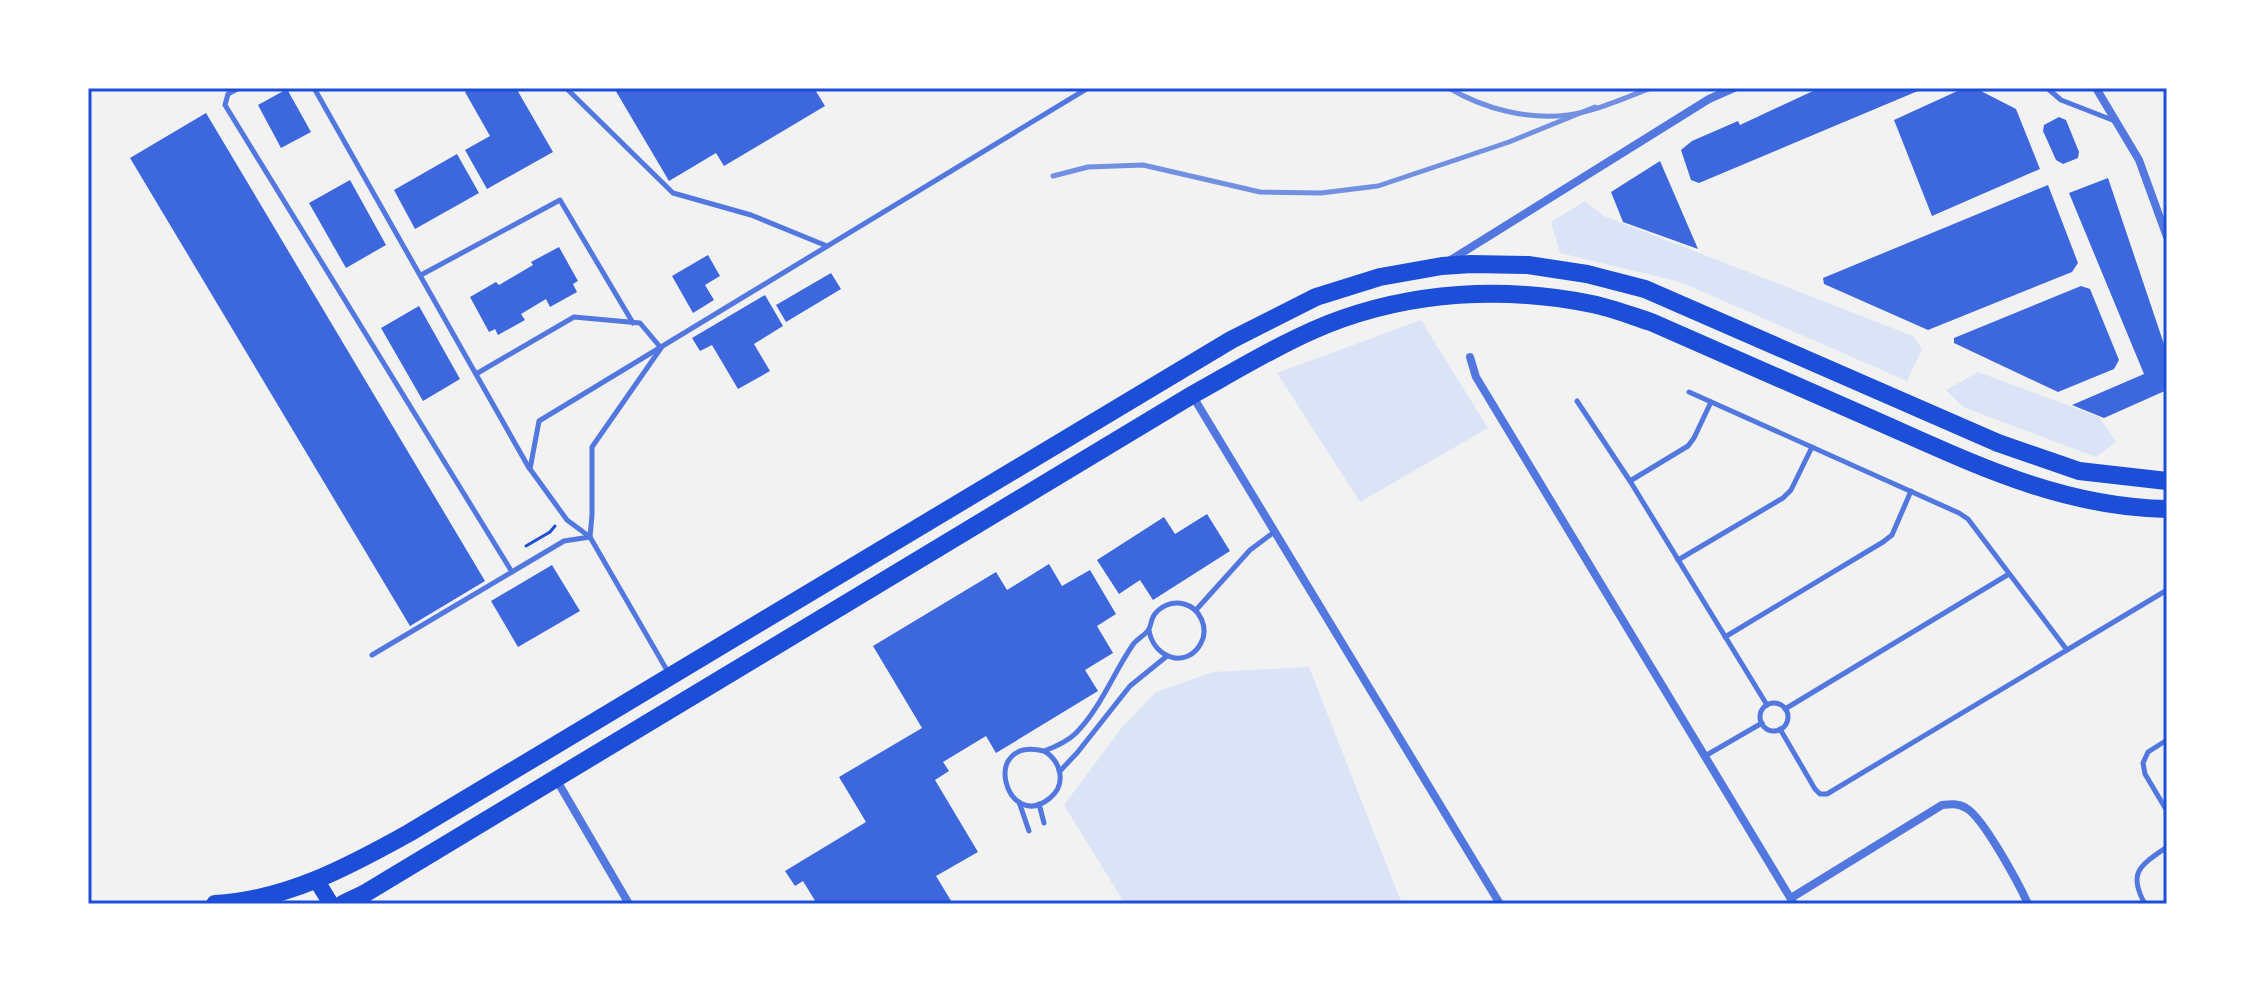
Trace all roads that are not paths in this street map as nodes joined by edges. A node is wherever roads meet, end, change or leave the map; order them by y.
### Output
1 (239, 88) edge
2 (314, 88) edge
3 (566, 88) edge
4 (1088, 88) edge
5 (1734, 88) edge
6 (2047, 88) edge
7 (2096, 88) edge
8 (2116, 121) junction
9 (2167, 237) edge
10 (828, 246) junction
11 (1442, 266) junction
12 (421, 275) junction
13 (1288, 312) junction
14 (633, 323) junction
15 (1301, 337) junction
16 (661, 348) junction
17 (1470, 357) dead end
18 (476, 374) junction
19 (1689, 392) dead end
20 (1192, 395) junction
21 (1577, 401) dead end
22 (1711, 402) junction
23 (1812, 447) junction
24 (530, 469) junction
25 (1630, 481) junction
26 (2167, 481) edge
27 (1911, 491) junction
28 (2167, 509) edge
29 (1275, 532) junction
30 (590, 537) junction
31 (1678, 560) junction
32 (512, 572) junction
33 (2009, 574) junction
34 (2167, 590) edge
35 (1196, 610) junction
36 (1149, 630) junction
37 (1725, 637) junction
38 (2067, 650) junction
39 (372, 655) dead end
40 (1167, 656) junction
41 (671, 676) junction
42 (686, 702) junction
43 (1767, 705) junction
44 (1785, 709) junction
45 (1762, 723) junction
46 (1780, 729) junction
47 (2167, 740) edge
48 (1044, 751) junction
49 (1705, 756) junction
50 (1060, 771) junction
51 (556, 779) junction
52 (1018, 801) junction
53 (1039, 804) junction
54 (2167, 811) edge
55 (1044, 823) dead end
56 (1029, 831) dead end
57 (2167, 847) edge
58 (317, 881) junction
59 (1792, 901) edge
60 (215, 904) edge
61 (331, 904) edge
62 (343, 904) edge
63 (629, 904) edge
64 (1500, 904) edge
65 (2028, 904) edge
66 (2145, 904) edge

1 - 32 lane
2 - 12 lane
3 - 10 lane
4 - 10 lane
5 - 11 street
6 - 8 lane
7 - 8 street
8 - 9 street
10 - 16 lane
11 - 13 highway
11 - 26 highway
12 - 14 lane
12 - 18 lane
13 - 15 street
13 - 41 highway
14 - 16 lane
14 - 18 lane
15 - 20 highway
15 - 28 highway
16 - 24 lane
16 - 30 lane
17 - 49 street
18 - 24 lane
19 - 22 lane
20 - 29 street
20 - 42 highway
21 - 25 lane
22 - 23 lane
22 - 25 lane
23 - 27 lane
23 - 31 lane
24 - 30 lane
25 - 31 lane
27 - 33 lane
27 - 37 lane
29 - 35 lane
29 - 64 street
30 - 32 lane
30 - 41 lane
31 - 37 lane
32 - 39 lane
33 - 38 lane
33 - 44 lane
34 - 38 lane
35 - 36 lane
35 - 40 lane
36 - 40 lane
36 - 48 lane
37 - 43 lane
38 - 46 lane
40 - 50 lane
41 - 42 lane
41 - 58 highway
42 - 51 highway
43 - 44 lane
43 - 45 lane
44 - 46 lane
45 - 46 lane
45 - 49 lane
47 - 54 lane
48 - 50 lane
48 - 52 lane
49 - 59 street
50 - 53 lane
51 - 62 highway
51 - 63 street
52 - 53 lane
52 - 56 lane
53 - 55 lane
57 - 66 lane
58 - 60 highway
58 - 61 main road
59 - 65 street

